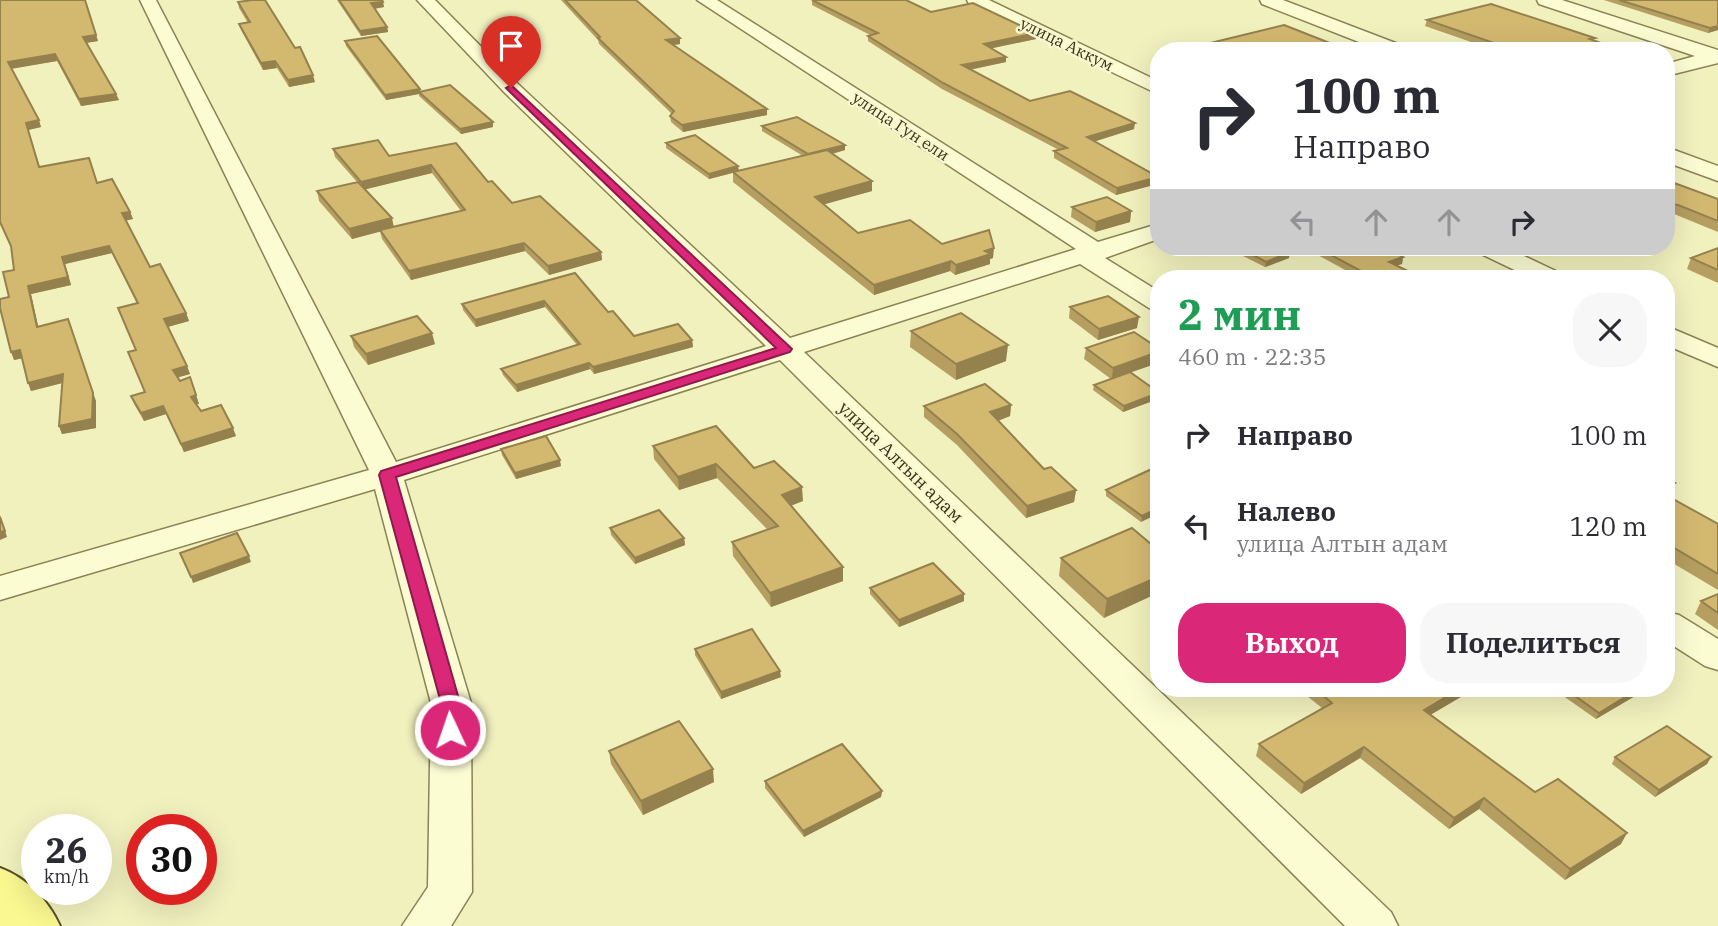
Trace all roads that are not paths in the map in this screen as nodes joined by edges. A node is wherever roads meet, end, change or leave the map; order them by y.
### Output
1 (148, 0) edge
2 (425, 0) edge
3 (705, 0) edge
4 (975, 0) edge
5 (1268, 0) edge
6 (1545, 0) edge
7 (1376, 42) edge
8 (1674, 42) edge
9 (1675, 42) edge
10 (1717, 56) edge
11 (1675, 68) edge
12 (1150, 84) edge
13 (1675, 157) edge
14 (1718, 174) edge
15 (1150, 234) edge
16 (1091, 254) junction
17 (1505, 256) edge
18 (1534, 270) edge
19 (1150, 296) edge
20 (1675, 338) edge
21 (785, 349) junction
22 (1718, 359) edge
23 (387, 475) junction
24 (0, 589) edge
25 (1675, 630) edge
26 (1718, 657) edge
27 (0, 891) edge
28 (32, 926) edge
29 (425, 926) edge
30 (1375, 926) edge

1 - 23 street
2 - 21 street, улица Алтын адам
3 - 16 street, улица Гун ели
4 - 12 street, улица Аккум
5 - 7 street
6 - 8 street
9 - 10 street
10 - 11 street
13 - 14 street
15 - 16 street
16 - 19 street, улица Гун ели
16 - 21 street
17 - 18 street
20 - 22 street
21 - 23 street
21 - 30 street, улица Алтын адам
23 - 24 street
23 - 29 street
25 - 26 street
27 - 28 main road

